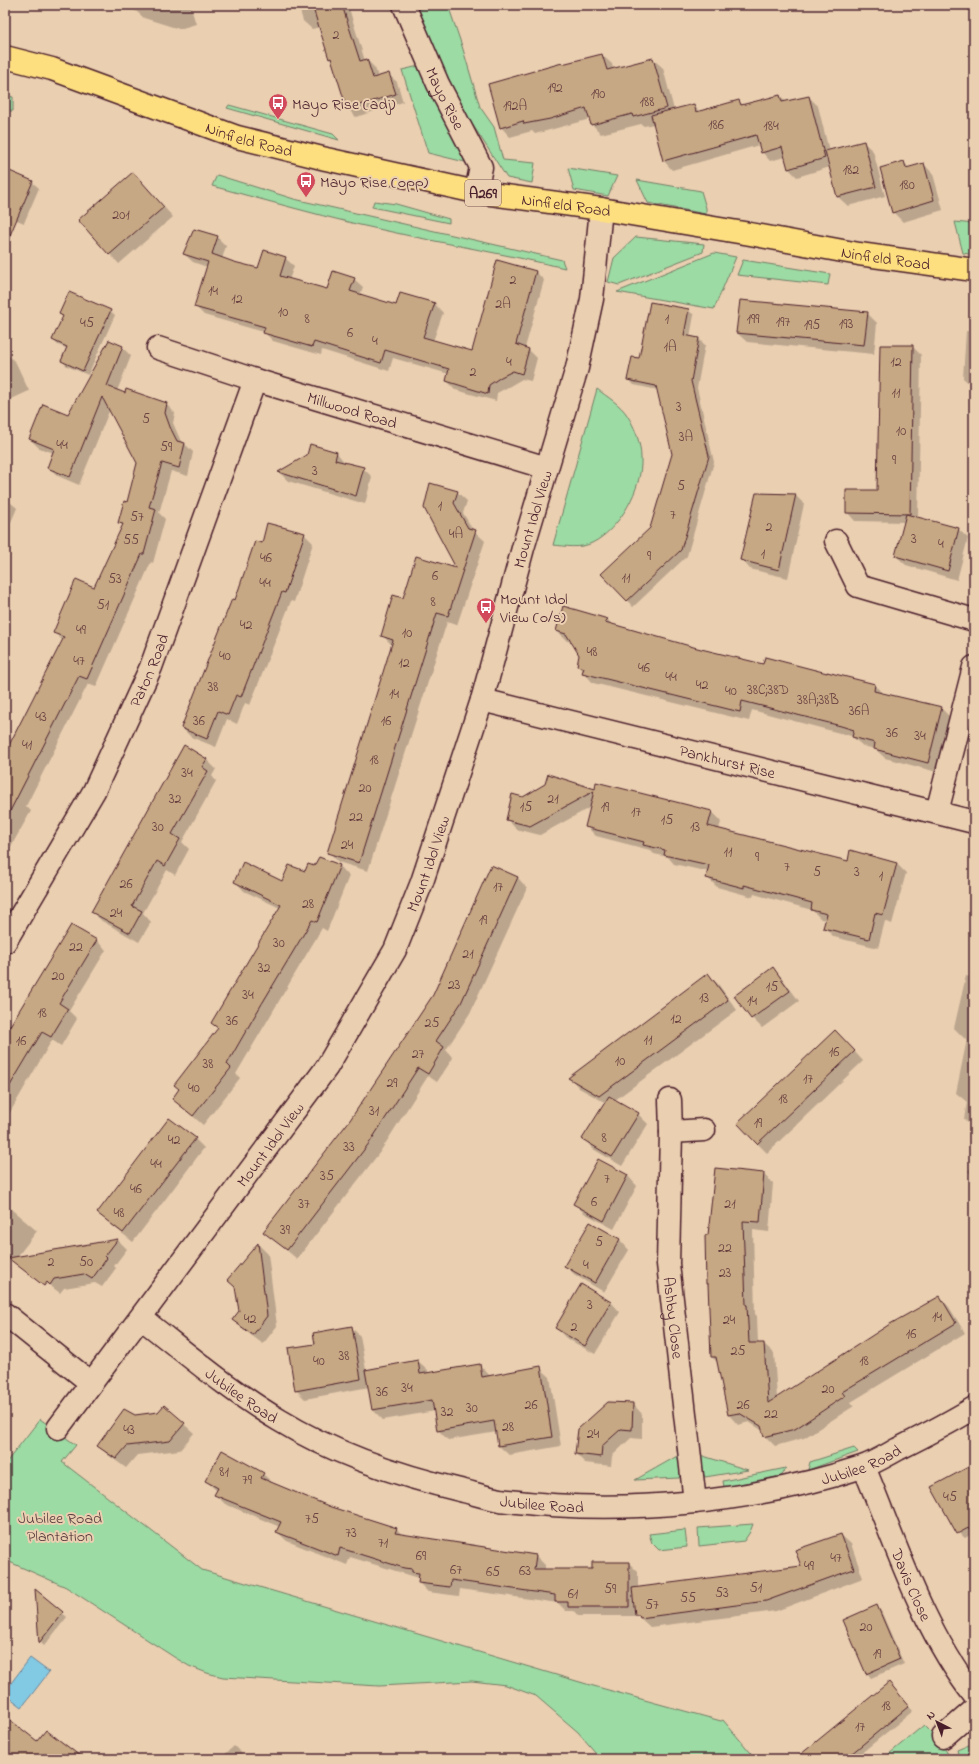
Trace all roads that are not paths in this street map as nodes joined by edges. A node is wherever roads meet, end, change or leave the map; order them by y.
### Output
1 (404, 5) edge
2 (5, 57) edge
3 (476, 192) junction
4 (601, 210) junction
5 (974, 270) edge
6 (158, 348) dead end
7 (255, 380) junction
8 (547, 468) junction
9 (836, 541) dead end
10 (974, 620) edge
11 (974, 667) edge
12 (482, 700) junction
13 (937, 812) junction
14 (974, 822) edge
15 (5, 942) edge
16 (670, 1100) dead end
17 (704, 1130) dead end
18 (671, 1132) junction
19 (5, 1314) edge
20 (141, 1318) junction
21 (91, 1383) junction
22 (974, 1408) edge
23 (58, 1428) dead end
24 (864, 1467) junction
25 (696, 1502) junction
26 (974, 1695) edge
27 (974, 1710) edge
28 (943, 1737) dead end

1 - 3 street, Mayo Rise
2 - 3 main road, Ninfield Road / A269
3 - 4 main road, Ninfield Road / A269
4 - 5 main road, Ninfield Road / A269
4 - 8 street, Mount Idol View
6 - 7 street, Millwood Road
7 - 8 street, Millwood Road
7 - 15 street, Paton Road
8 - 12 street, Mount Idol View
9 - 10 street
11 - 13 street
12 - 13 street, Pankhurst Rise
12 - 20 street, Mount Idol View
13 - 14 street, Pankhurst Rise
16 - 18 street, Ashby Close
17 - 18 street
18 - 25 street, Ashby Close
19 - 21 street
20 - 21 street, Mount Idol View
20 - 25 street, Jubilee Road
21 - 23 street, Mount Idol View
22 - 24 street, Jubilee Road
24 - 25 street, Jubilee Road
24 - 26 street, Davis Close
27 - 28 street

